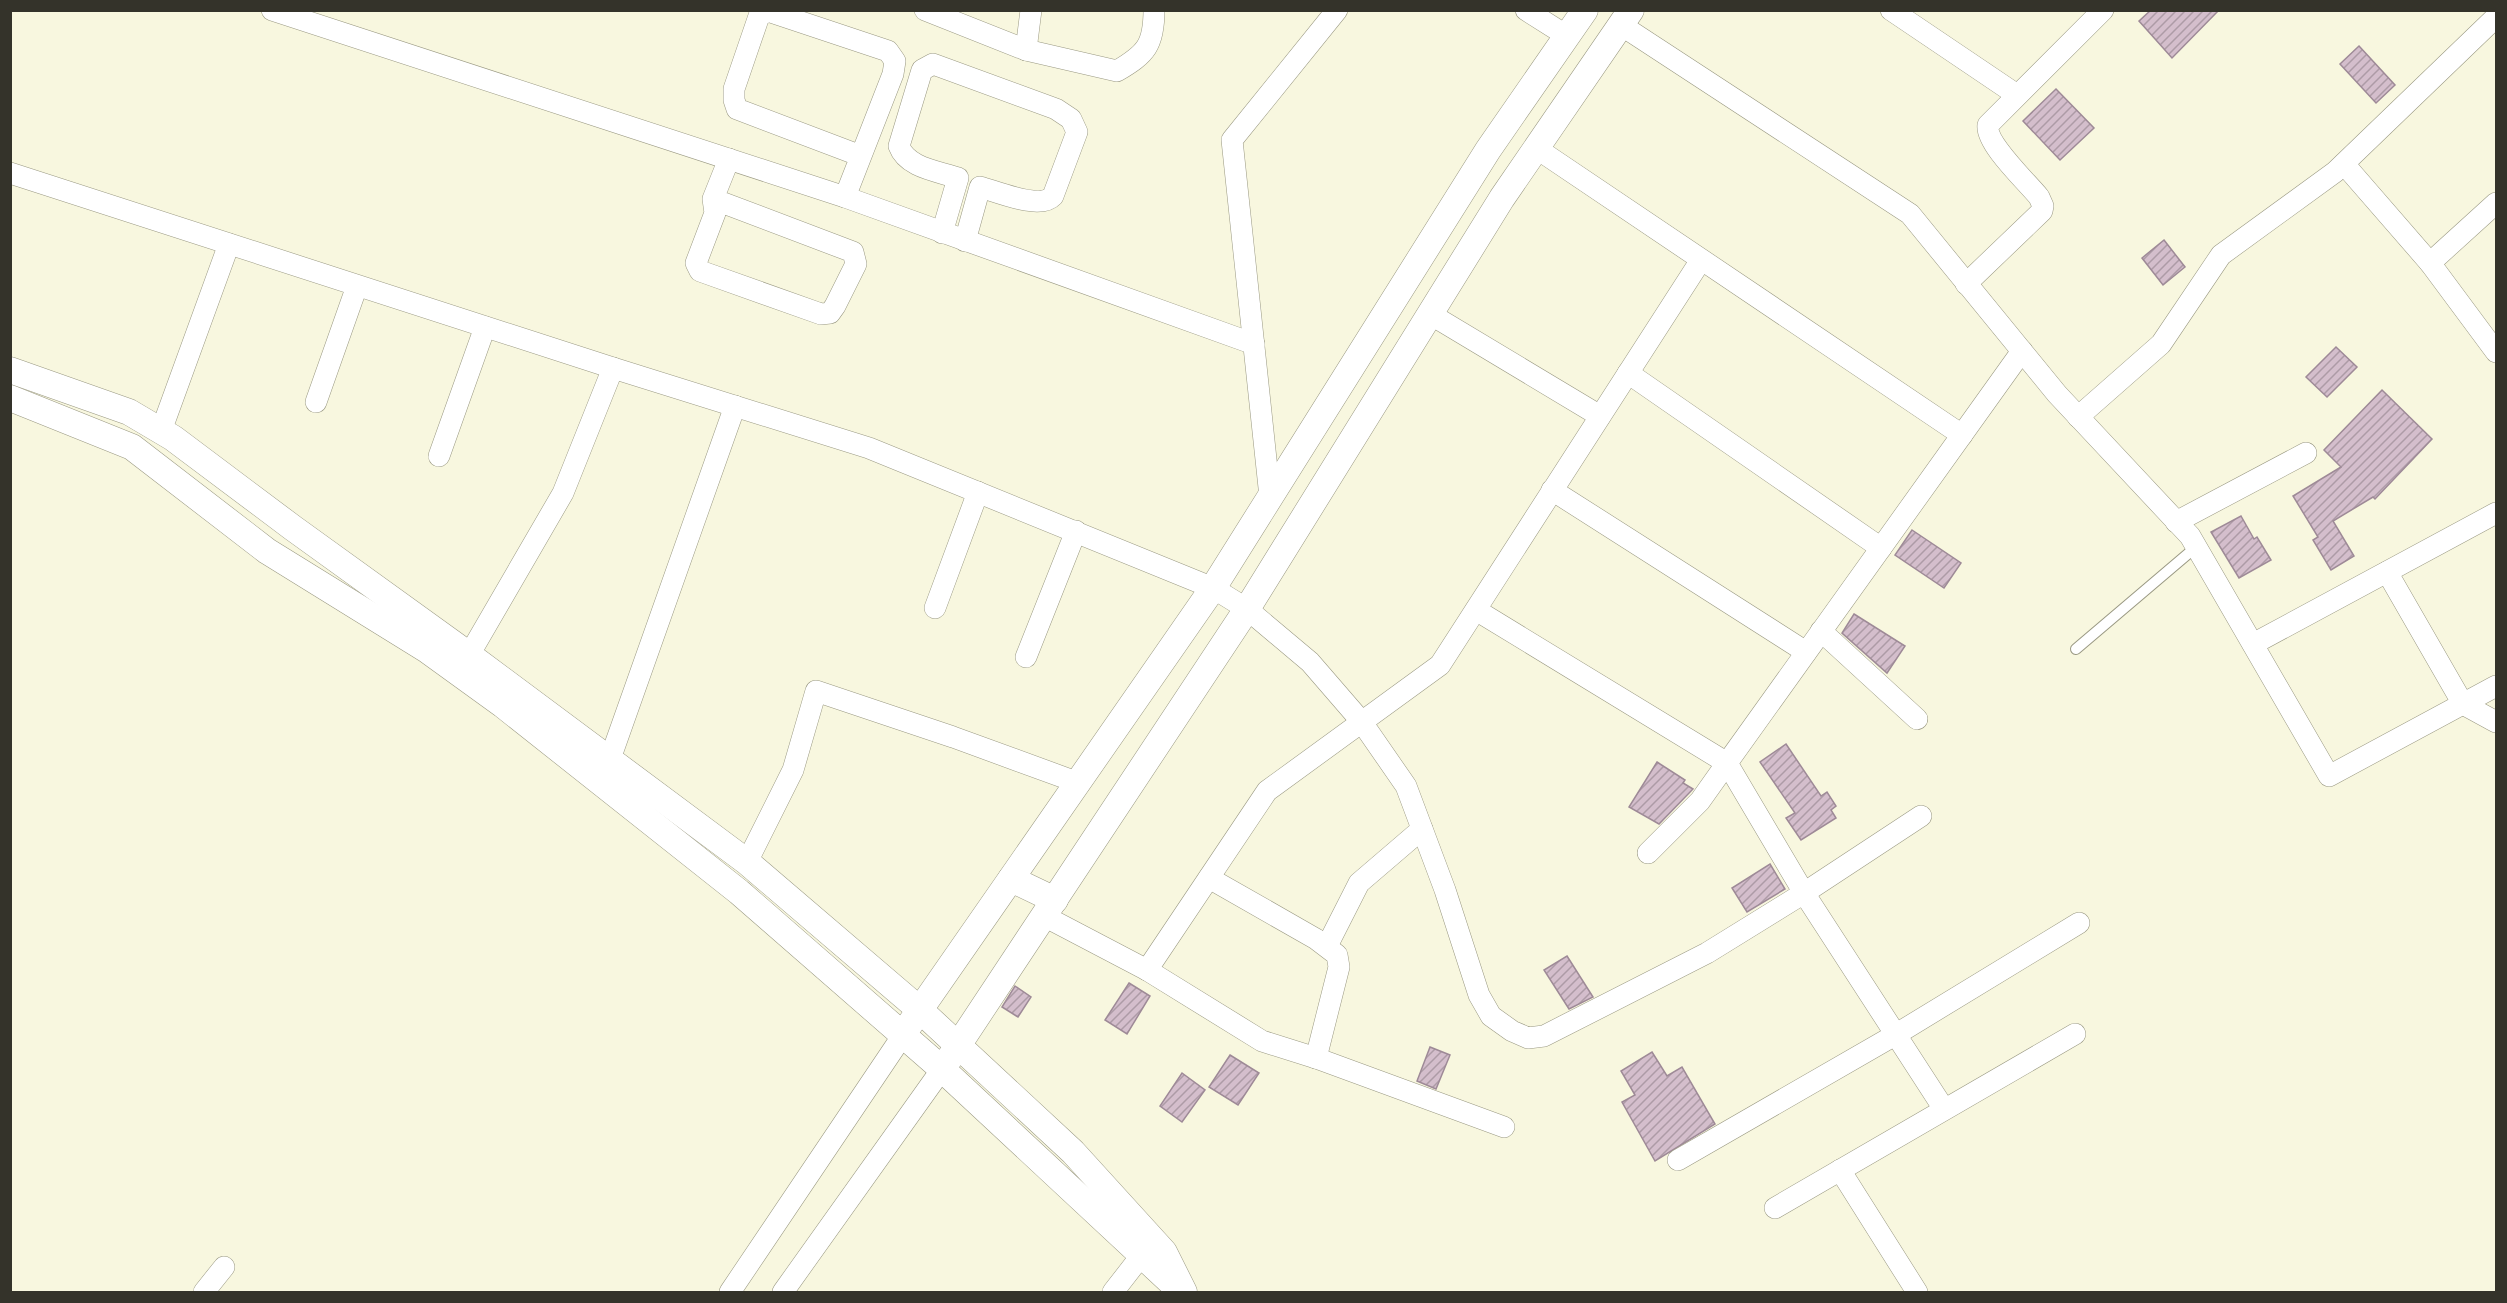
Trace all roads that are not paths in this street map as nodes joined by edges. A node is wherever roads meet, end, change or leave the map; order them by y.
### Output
1 (272, 10) edge
2 (925, 10) edge
3 (1031, 10) edge
4 (1154, 10) edge
5 (1526, 10) edge
6 (1585, 10) edge
7 (1891, 10) edge
8 (2103, 10) edge
9 (1332, 14) edge
10 (2496, 17) edge
11 (1626, 18) edge
12 (1567, 36) junction
13 (1026, 50) junction
14 (2017, 95) junction
15 (1536, 148) junction
16 (861, 156) junction
17 (729, 159) junction
18 (2344, 164) junction
19 (10, 173) edge
20 (958, 178) junction
21 (980, 187) junction
22 (845, 197) junction
23 (713, 199) junction
24 (2496, 203) edge
25 (942, 233) junction
26 (965, 242) junction
27 (229, 244) junction
28 (1701, 260) junction
29 (2430, 263) junction
30 (1966, 284) junction
31 (357, 286) junction
32 (1430, 314) junction
33 (485, 327) junction
34 (1254, 344) junction
35 (2022, 351) junction
36 (2496, 352) edge
37 (613, 368) junction
38 (10, 370) edge
39 (1628, 373) junction
40 (10, 398) edge
41 (316, 402) dead end
42 (735, 406) junction
43 (1600, 417) junction
44 (2078, 417) junction
45 (161, 431) junction
46 (1962, 435) junction
47 (2306, 453) dead end
48 (439, 456) dead end
49 (1552, 490) junction
50 (978, 492) junction
51 (1270, 497) junction
52 (2496, 513) edge
53 (2176, 522) junction
54 (1076, 531) junction
55 (2196, 547) junction
56 (1881, 548) junction
57 (2387, 572) junction
58 (1213, 588) junction
59 (935, 608) dead end
60 (1246, 609) junction
61 (1476, 610) junction
62 (1821, 631) junction
63 (2253, 644) junction
64 (2076, 649) dead end
65 (1806, 652) junction
66 (469, 655) junction
67 (1026, 657) dead end
68 (2496, 686) edge
69 (2463, 704) junction
70 (1917, 719) dead end
71 (1361, 721) junction
72 (2496, 722) edge
73 (610, 759) junction
74 (1726, 764) junction
75 (1079, 783) junction
76 (1921, 816) dead end
77 (1422, 829) junction
78 (1648, 853) dead end
79 (747, 862) junction
80 (1209, 878) junction
81 (1011, 879) junction
82 (1804, 893) junction
83 (1049, 908) junction
84 (2079, 923) dead end
85 (1328, 946) junction
86 (1146, 970) junction
87 (920, 1011) junction
88 (2075, 1034) dead end
89 (903, 1035) junction
90 (1895, 1035) junction
91 (958, 1046) junction
92 (1316, 1058) junction
93 (942, 1069) junction
94 (1944, 1109) junction
95 (1504, 1126) dead end
96 (1678, 1160) dead end
97 (1840, 1170) junction
98 (1775, 1208) dead end
99 (1148, 1254) junction
100 (224, 1268) dead end
101 (204, 1293) edge
102 (730, 1293) edge
103 (783, 1293) edge
104 (1113, 1293) edge
105 (1183, 1293) edge
106 (1917, 1293) edge

1 - 17 street
2 - 13 street
3 - 13 street
4 - 13 street
5 - 12 street
6 - 12 street
7 - 14 street
8 - 14 street
9 - 34 street
10 - 18 street
11 - 15 street
11 - 30 street
12 - 51 street
14 - 30 street
15 - 28 street
15 - 32 street
16 - 16 street
16 - 22 street
17 - 22 street
17 - 23 street
18 - 29 street
18 - 44 street
19 - 27 street
20 - 21 street
20 - 21 street
20 - 25 street
21 - 26 street
22 - 25 street
23 - 23 street
24 - 29 street
25 - 26 street
26 - 34 street
27 - 31 street
27 - 45 street
28 - 39 street
28 - 46 street
29 - 36 street
30 - 35 street
31 - 33 street
31 - 41 street
32 - 43 street
32 - 60 street
33 - 37 street
33 - 48 street
34 - 51 street
35 - 44 street
35 - 46 street
37 - 42 street
37 - 66 street
38 - 45 street
39 - 43 street
39 - 56 street
40 - 89 street
42 - 50 street
42 - 73 street
43 - 49 street
44 - 53 street
45 - 66 street
46 - 56 street
47 - 53 street
49 - 61 street
49 - 65 street
50 - 54 street
50 - 59 street
51 - 58 street
52 - 57 street
53 - 55 street
54 - 58 street
54 - 67 street
55 - 63 street
55 - 64 lane
56 - 62 street
57 - 63 street
57 - 69 street
58 - 60 street
58 - 75 street
60 - 71 street
60 - 83 street
61 - 71 street
61 - 74 street
62 - 65 street
62 - 70 street
63 - 69 street
65 - 74 street
66 - 73 street
68 - 69 street
69 - 72 street
71 - 77 street
71 - 80 street
73 - 79 street
74 - 78 street
74 - 82 street
75 - 79 street
75 - 81 street
76 - 82 street
77 - 82 street
77 - 85 street
79 - 87 street
80 - 85 street
80 - 86 street
81 - 83 street
81 - 87 street
82 - 90 street
83 - 86 street
83 - 91 street
84 - 90 street
85 - 92 street
86 - 92 street
87 - 89 street
87 - 91 street
88 - 94 street
89 - 93 street
89 - 102 street
90 - 94 street
90 - 96 street
91 - 93 street
91 - 99 street
92 - 95 street
93 - 99 street
93 - 103 street
94 - 97 street
97 - 98 street
97 - 106 street
99 - 104 street
99 - 105 street
100 - 101 street

